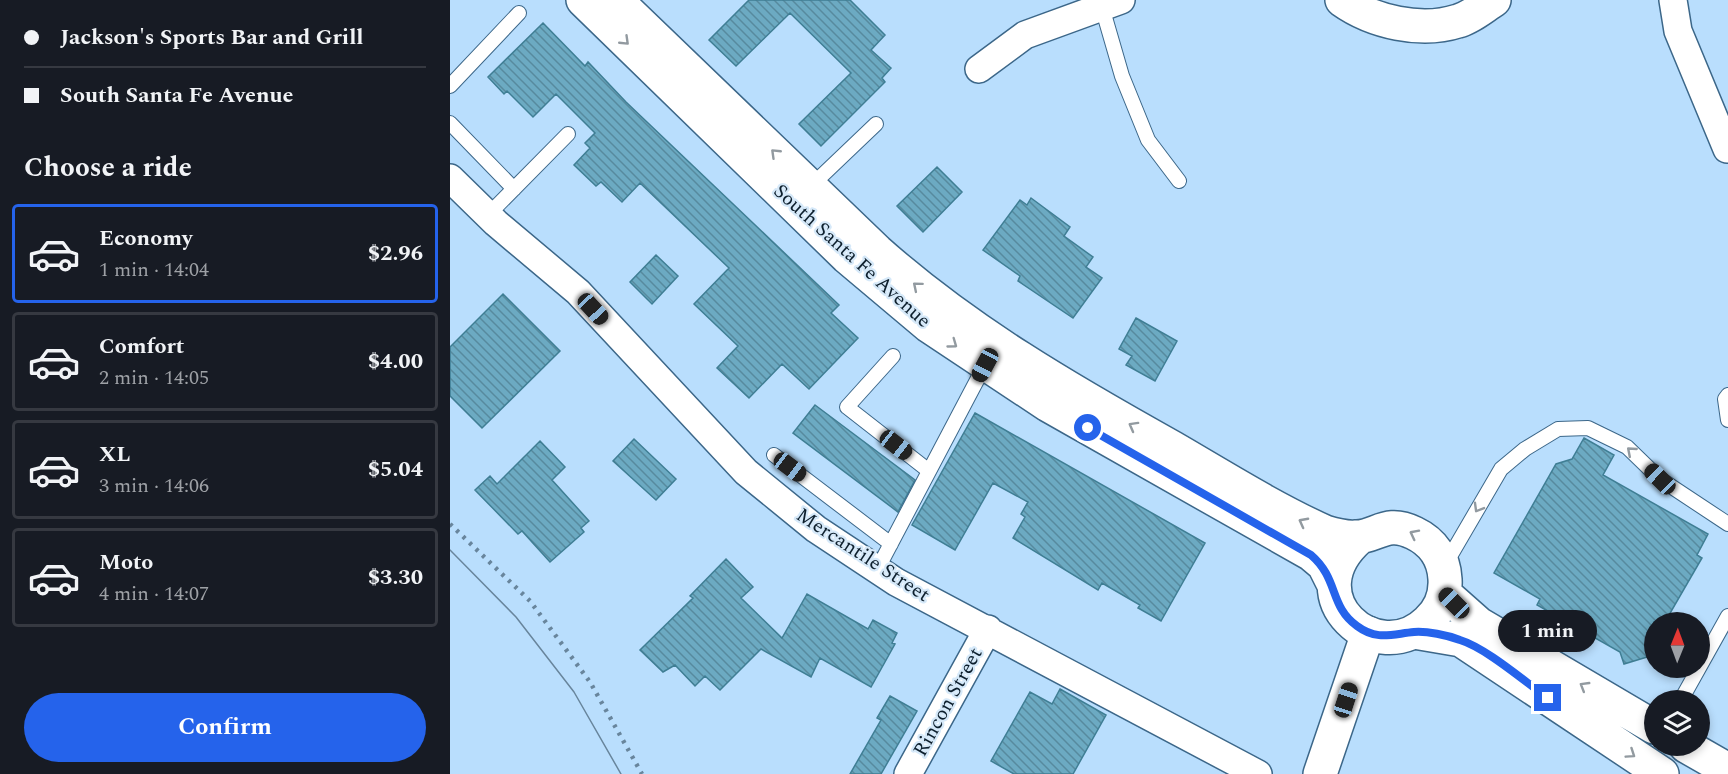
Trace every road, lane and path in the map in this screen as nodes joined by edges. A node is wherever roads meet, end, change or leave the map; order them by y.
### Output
1 (584, 0) edge
2 (616, 0) edge
3 (1342, 0) edge
4 (1494, 0) edge
5 (1673, 0) edge
6 (1111, 3) edge
7 (519, 13) dead end
8 (979, 69) dead end
9 (450, 86) edge
10 (450, 123) edge
11 (876, 124) dead end
12 (568, 134) dead end
13 (1727, 149) edge
14 (450, 178) edge
15 (1179, 180) dead end
16 (810, 187) junction
17 (514, 189) junction
18 (488, 215) junction
19 (893, 356) dead end
20 (985, 365) junction
21 (1728, 395) edge
22 (1728, 420) edge
23 (774, 455) dead end
24 (929, 471) junction
25 (1728, 524) edge
26 (1359, 537) junction
27 (891, 544) junction
28 (878, 570) junction
29 (1444, 580) junction
30 (1333, 583) junction
31 (1728, 616) edge
32 (988, 629) junction
33 (1414, 632) junction
34 (1368, 633) junction
35 (1687, 690) edge
36 (1644, 721) edge
37 (1704, 756) edge
38 (1728, 770) edge
39 (908, 774) edge
40 (1258, 774) edge
41 (1320, 774) edge
42 (1662, 774) edge

1 -> 20 main road, South Santa Fe Avenue
16 -> 2 main road, South Santa Fe Avenue
3 - 4 main road
5 - 13 street
6 - 8 street
6 - 15 lane
7 - 9 lane
10 - 17 lane
11 - 16 lane
12 - 17 lane
14 - 18 street, Mercantile Street
26 -> 16 main road, South Santa Fe Avenue
17 - 18 lane
18 - 28 street, Mercantile Street
19 - 24 lane
20 - 24 lane
20 - 30 main road, South Santa Fe Avenue
21 - 22 lane
23 - 27 lane
24 - 27 lane
25 -> 29 lane
29 -> 26 main road, South Santa Fe Avenue
26 - 30 main road
27 - 28 lane
28 - 32 street, Mercantile Street
29 - 33 main road
36 -> 29 main road, South Santa Fe Avenue
30 - 34 main road, South Santa Fe Avenue
31 - 35 lane
32 - 39 street, Rincon Street
32 - 40 street, Mercantile Street
33 - 34 main road
33 -> 42 main road
34 - 41 main road
37 - 38 main road

